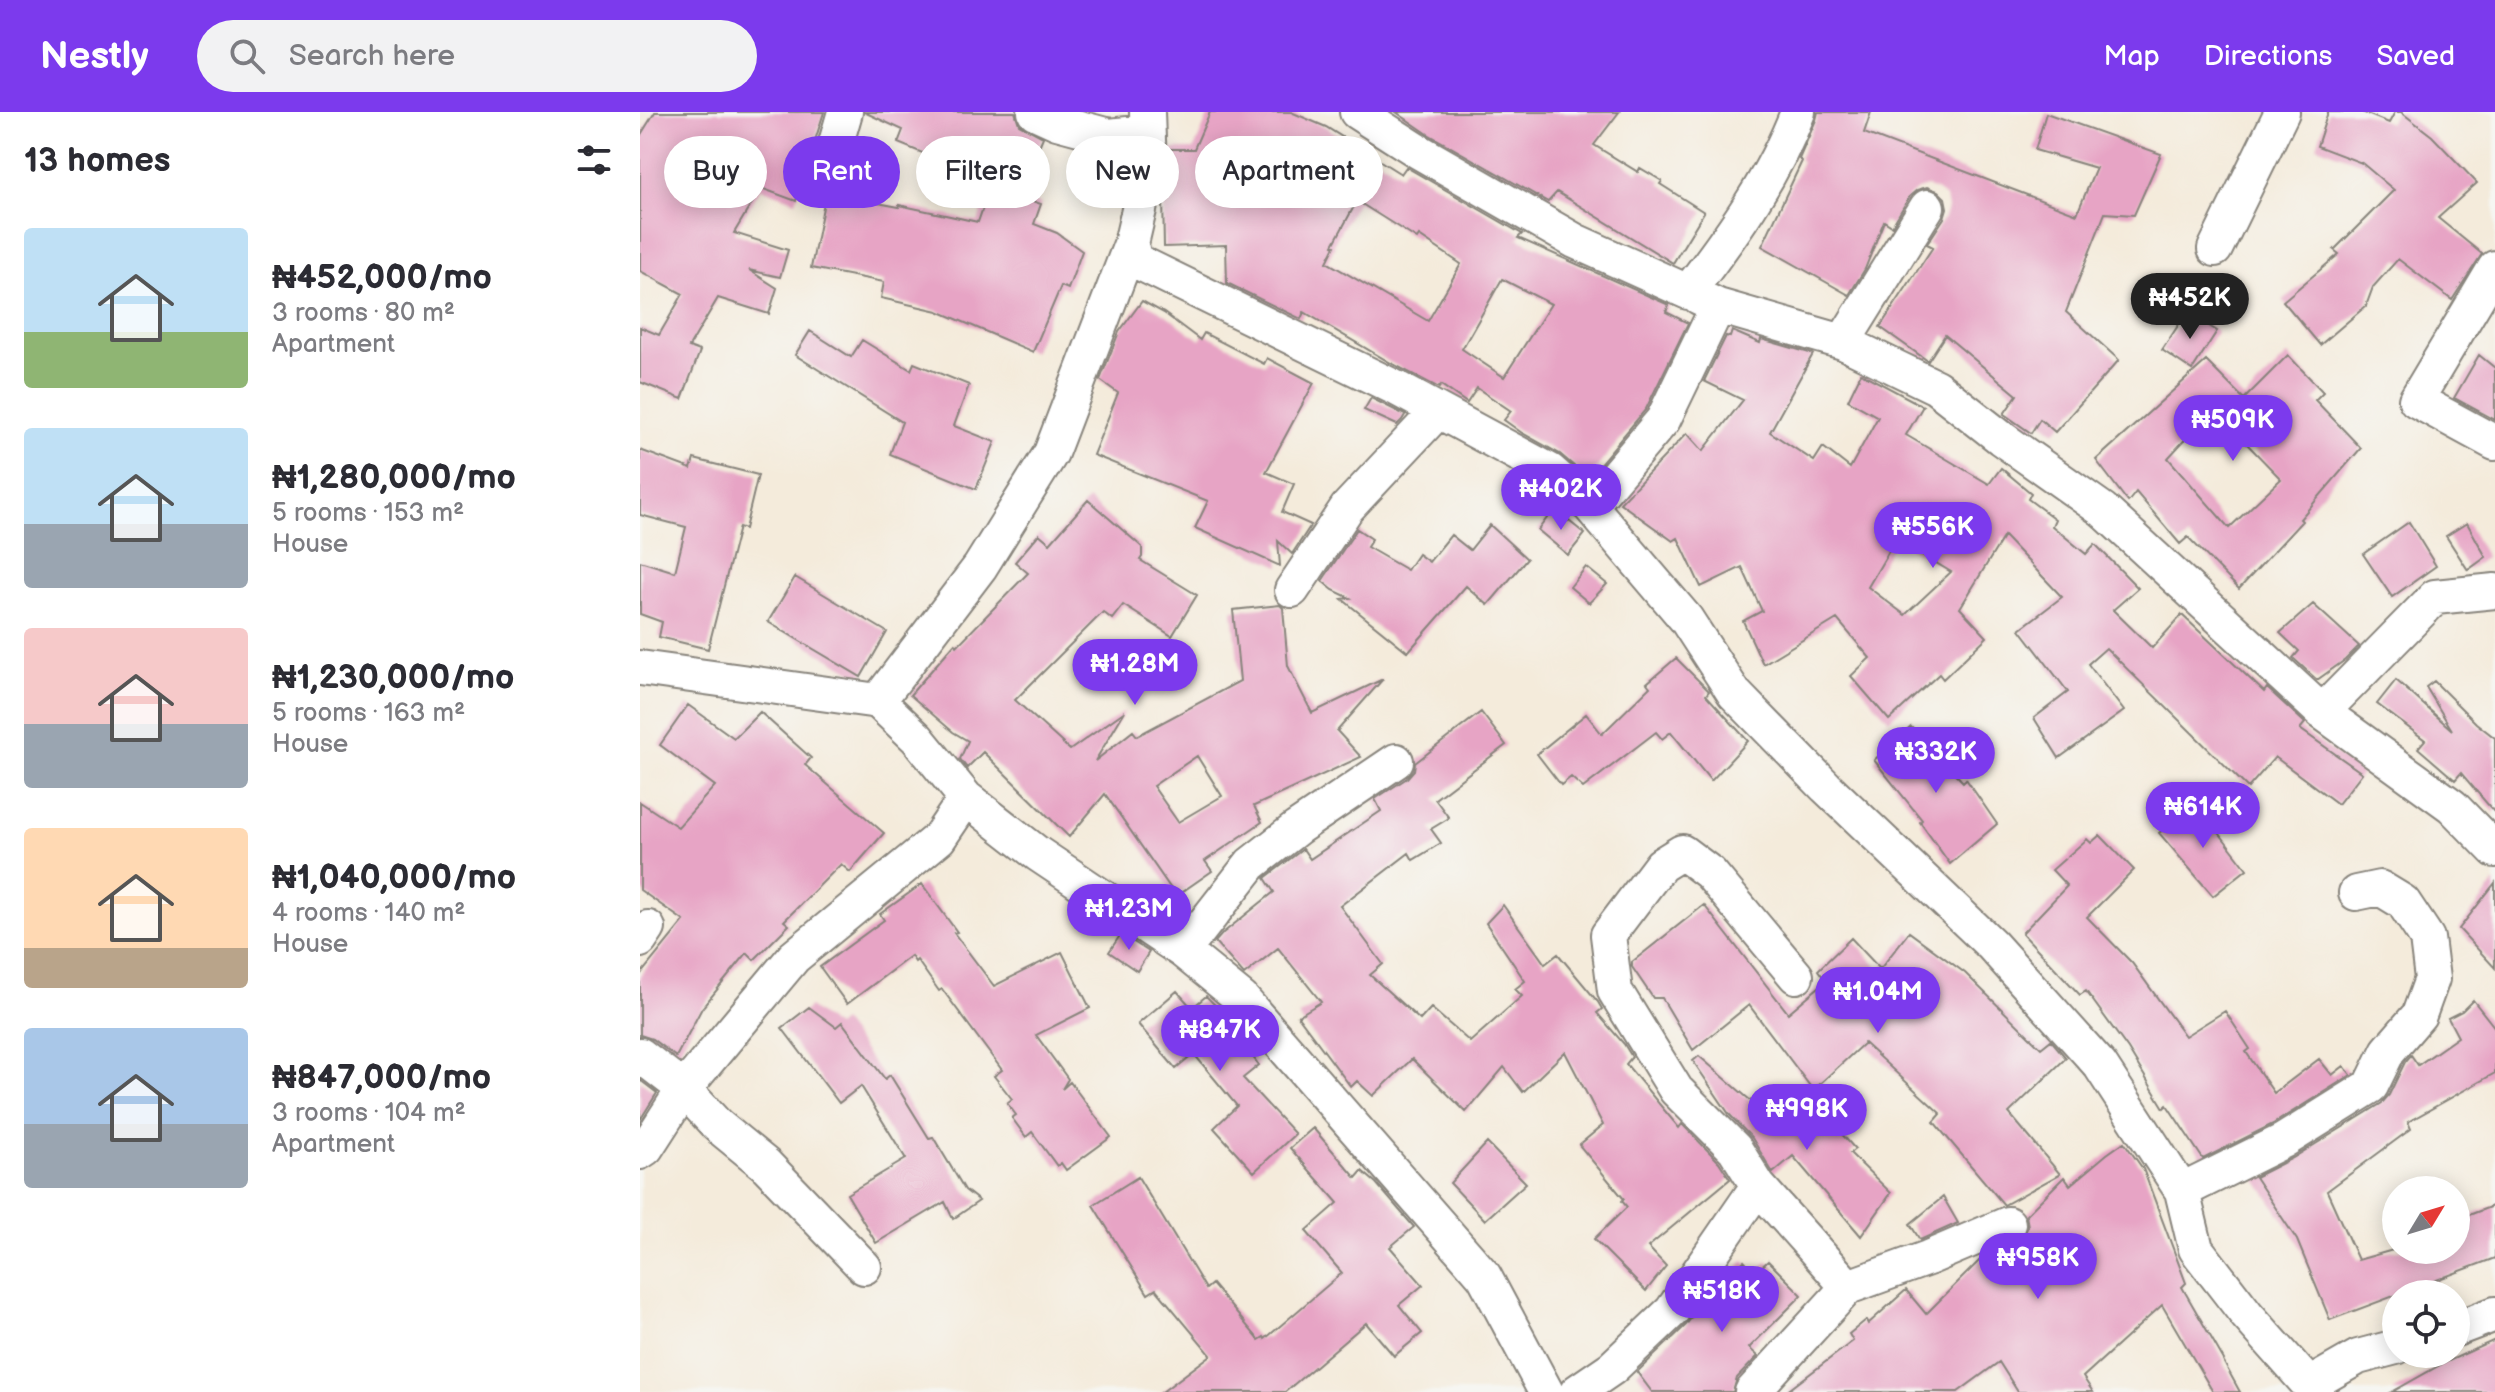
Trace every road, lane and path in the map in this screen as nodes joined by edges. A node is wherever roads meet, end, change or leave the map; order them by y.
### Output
1 (845, 112) edge
2 (1035, 112) edge
3 (1357, 112) edge
4 (1798, 112) edge
5 (2282, 112) edge
6 (1147, 122) edge
7 (838, 136) edge
8 (1927, 207) dead end
9 (1131, 244) junction
10 (2215, 249) dead end
11 (2495, 268) edge
12 (1703, 299) junction
13 (1843, 342) junction
14 (1437, 412) junction
15 (2495, 443) edge
16 (1590, 506) junction
17 (1292, 590) dead end
18 (2495, 591) edge
19 (2435, 597) junction
20 (2495, 616) edge
21 (640, 668) edge
22 (878, 701) junction
23 (2322, 712) junction
24 (1396, 761) dead end
25 (966, 798) junction
26 (2495, 850) edge
27 (2356, 893) dead end
28 (1183, 951) junction
29 (1796, 976) dead end
30 (640, 1055) edge
31 (684, 1089) junction
32 (640, 1152) edge
33 (1758, 1186) junction
34 (2182, 1191) junction
35 (2008, 1224) dead end
36 (864, 1267) dead end
37 (1848, 1287) junction
38 (2495, 1314) edge
39 (2470, 1324) edge
40 (2382, 1351) edge
41 (2310, 1389) edge
42 (1546, 1392) edge
43 (1577, 1392) edge
44 (1752, 1392) edge

1 - 7 street
2 - 6 street
3 - 12 street
4 - 12 street
5 - 10 street
6 - 9 street
8 - 13 street
9 - 14 street
9 - 22 street
11 - 15 street
12 - 13 street
12 - 16 street
13 - 23 street
14 - 16 street
14 - 17 street
16 - 34 street
18 - 19 street
19 - 20 street
19 - 23 street
21 - 22 street
22 - 25 street
23 - 26 street
24 - 28 street
25 - 28 street
25 - 31 street
27 - 34 street
28 - 42 street
29 - 33 street
30 - 31 street
31 - 32 street
31 - 36 street
33 - 37 street
33 - 43 street
34 - 41 street
35 - 37 street
37 - 44 street
38 - 39 street
40 - 41 street

